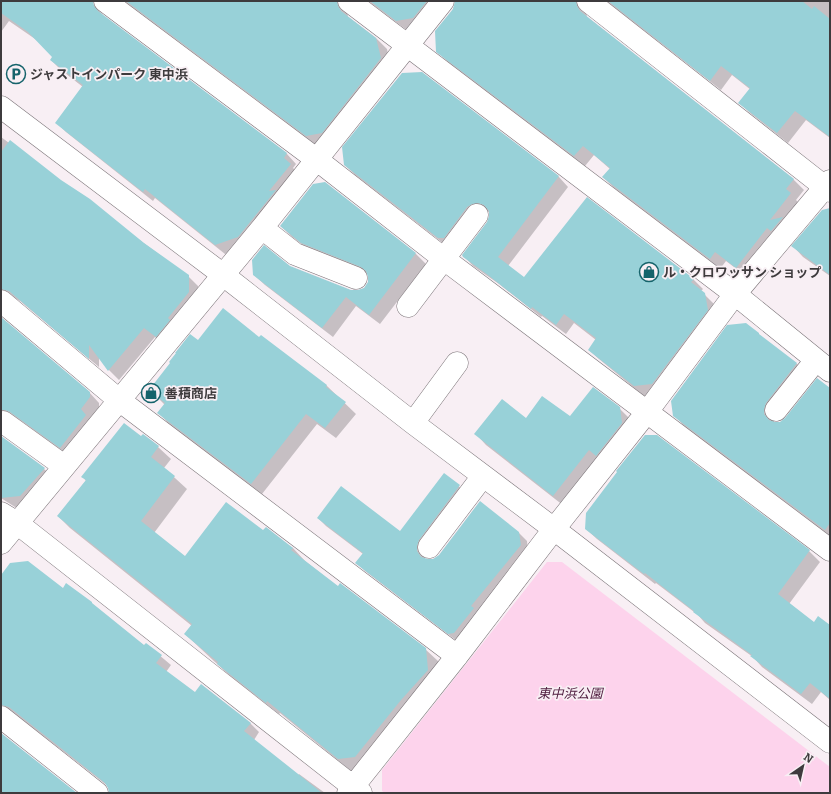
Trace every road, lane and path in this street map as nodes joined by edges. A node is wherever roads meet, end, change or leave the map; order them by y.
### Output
1 (105, 1) edge
2 (349, 1) edge
3 (443, 1) edge
4 (588, 1) edge
5 (407, 45) junction
6 (1, 107) edge
7 (316, 159) junction
8 (828, 186) edge
9 (477, 215) dead end
10 (262, 228) junction
11 (444, 259) junction
12 (222, 274) junction
13 (356, 278) dead end
14 (735, 294) junction
15 (1, 302) edge
16 (408, 306) dead end
17 (457, 363) dead end
18 (823, 365) edge
19 (119, 400) junction
20 (776, 410) dead end
21 (646, 412) junction
22 (3, 422) dead end
23 (413, 423) junction
24 (64, 466) junction
25 (483, 476) junction
26 (9, 518) edge
27 (554, 529) junction
28 (1, 543) edge
29 (429, 547) dead end
30 (830, 550) edge
31 (457, 656) junction
32 (1, 717) edge
33 (830, 742) edge
34 (354, 791) edge
35 (97, 793) edge

1 - 7 street
2 - 5 street
3 - 5 street
4 - 8 street
5 - 7 street
5 - 14 street
6 - 12 street
7 - 10 street
7 - 11 street
8 - 14 street
9 - 11 street
10 - 12 street
10 - 13 street
11 - 16 street
11 - 21 street
12 - 19 street
12 - 23 street
14 - 18 street
14 - 21 street
15 - 19 street
17 - 23 street
18 - 20 street
19 - 24 street
19 - 31 street
21 - 27 street
21 - 30 street
22 - 24 street
23 - 25 street
24 - 26 street
25 - 27 street
25 - 29 street
26 - 28 street
26 - 34 street
27 - 31 street
27 - 33 street
31 - 34 street
32 - 35 street

